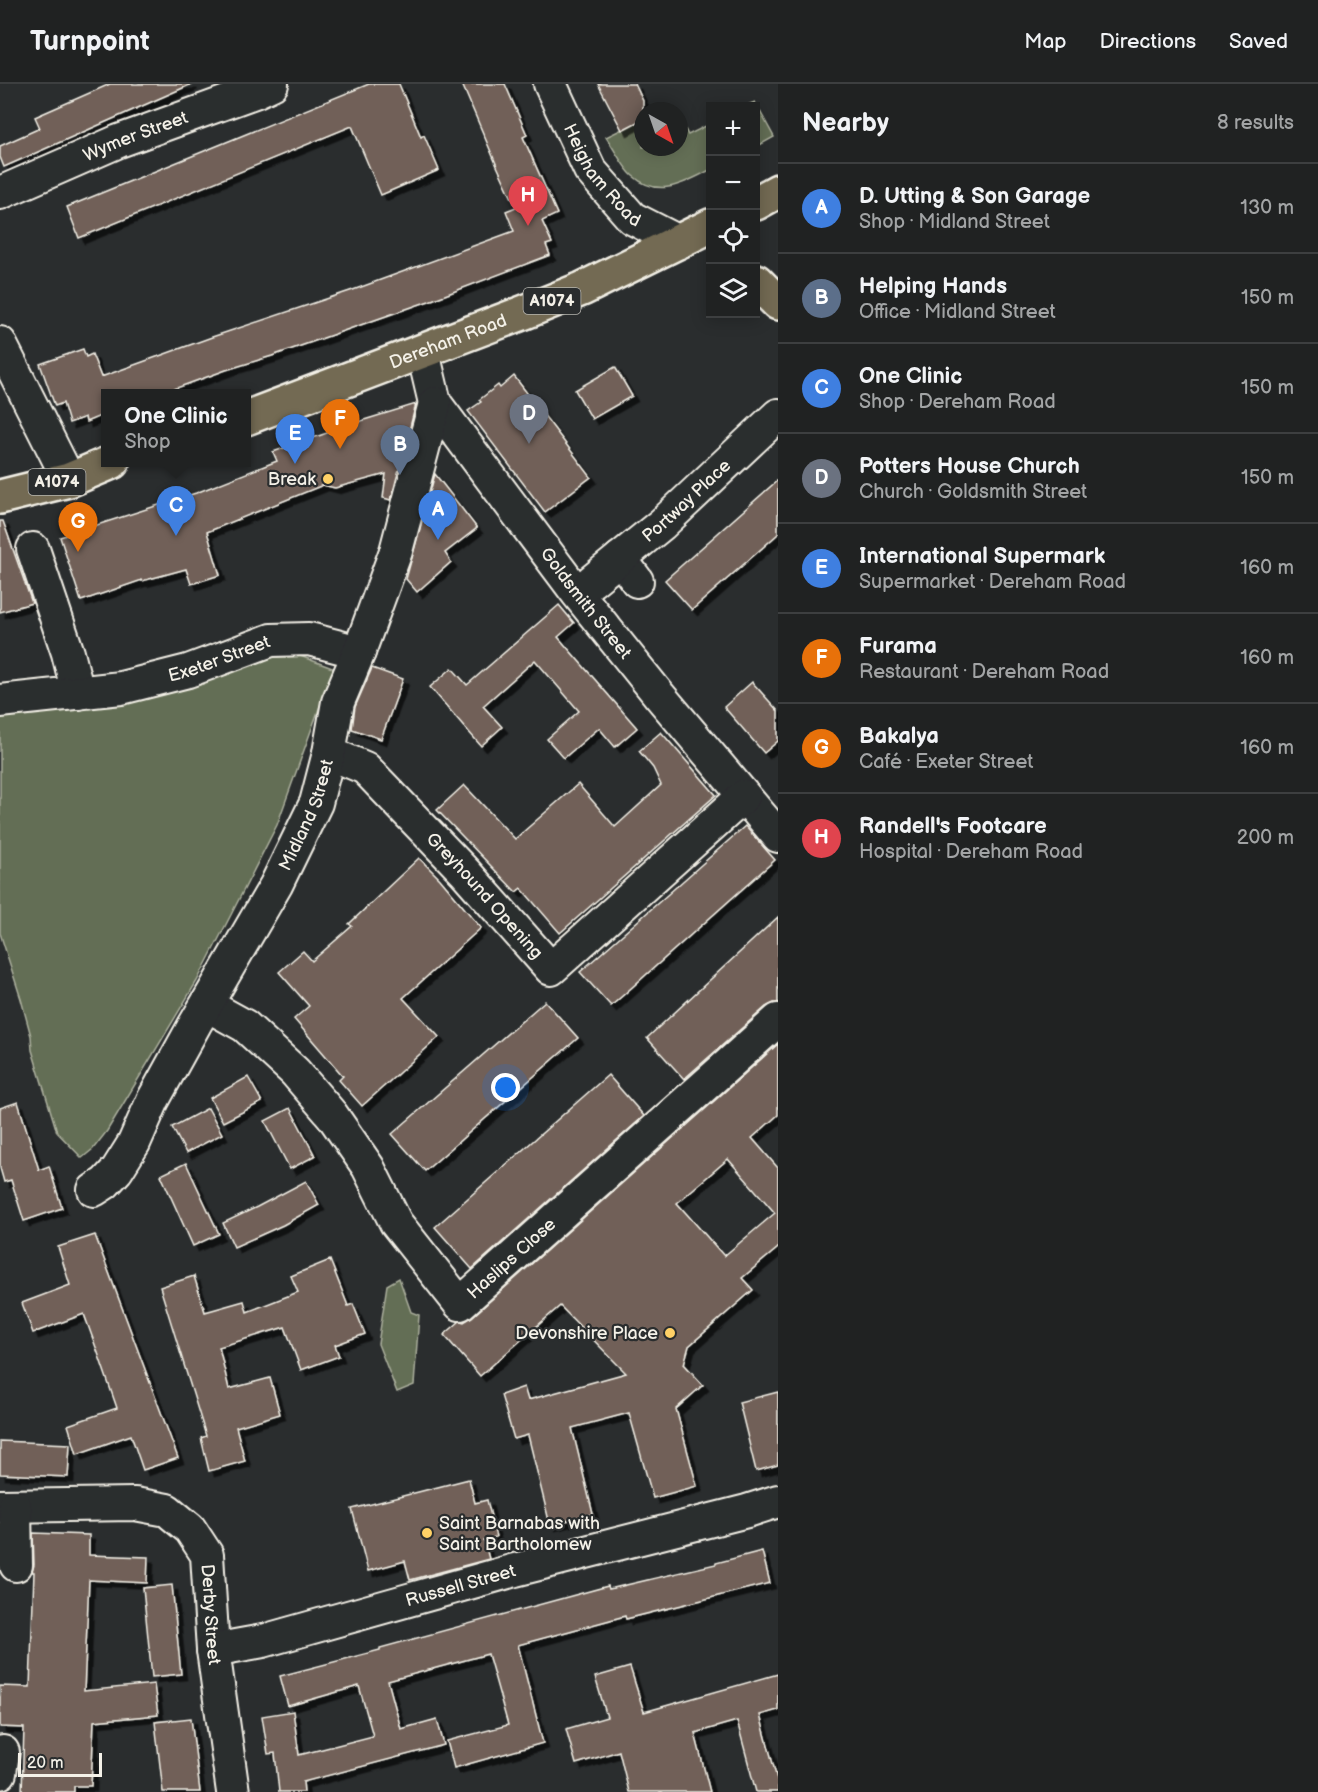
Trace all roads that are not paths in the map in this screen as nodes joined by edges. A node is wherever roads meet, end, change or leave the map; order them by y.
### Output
1 (272, 84) edge
2 (550, 84) edge
3 (778, 191) edge
4 (0, 193) edge
5 (760, 201) edge
6 (706, 228) edge
7 (679, 242) junction
8 (706, 250) edge
9 (760, 285) edge
10 (778, 303) edge
11 (0, 343) edge
12 (423, 352) junction
13 (435, 403) junction
14 (778, 415) edge
15 (251, 416) edge
16 (101, 467) edge
17 (69, 480) junction
18 (0, 497) edge
19 (33, 549) dead end
20 (592, 581) dead end
21 (359, 652) junction
22 (78, 693) junction
23 (0, 701) edge
24 (329, 753) junction
25 (744, 796) junction
26 (778, 836) edge
27 (207, 1005) junction
28 (778, 1020) edge
29 (94, 1190) dead end
30 (778, 1501) edge
31 (8, 1506) edge
32 (16, 1564) dead end
33 (213, 1650) junction
34 (233, 1792) edge

1 - 4 street, Wymer Street
2 - 7 street, Heigham Road
3 - 5 main road
6 - 7 main road, Dereham Road / A1074
7 - 8 main road
7 - 12 main road, Dereham Road / A1074
9 - 10 main road
11 - 17 street
12 - 13 street, Goldsmith Street
12 - 15 main road, Dereham Road / A1074
13 - 21 street, Midland Street
13 - 25 street, Goldsmith Street
14 - 20 street, Portway Place
16 - 17 main road, A1074
17 - 18 main road, A1074
19 - 22 street
21 - 22 street, Exeter Street
21 - 24 street, Midland Street
22 - 23 street, Exeter Street
24 - 25 street, Greyhound Opening
24 - 27 street, Midland Street
25 - 26 street, Goldsmith Street
27 - 28 street, Haslips Close
27 - 29 street, Midland Street
30 - 33 street, Russell Street
31 - 32 street
31 - 33 street, Derby Street
33 - 34 street, Derby Street

